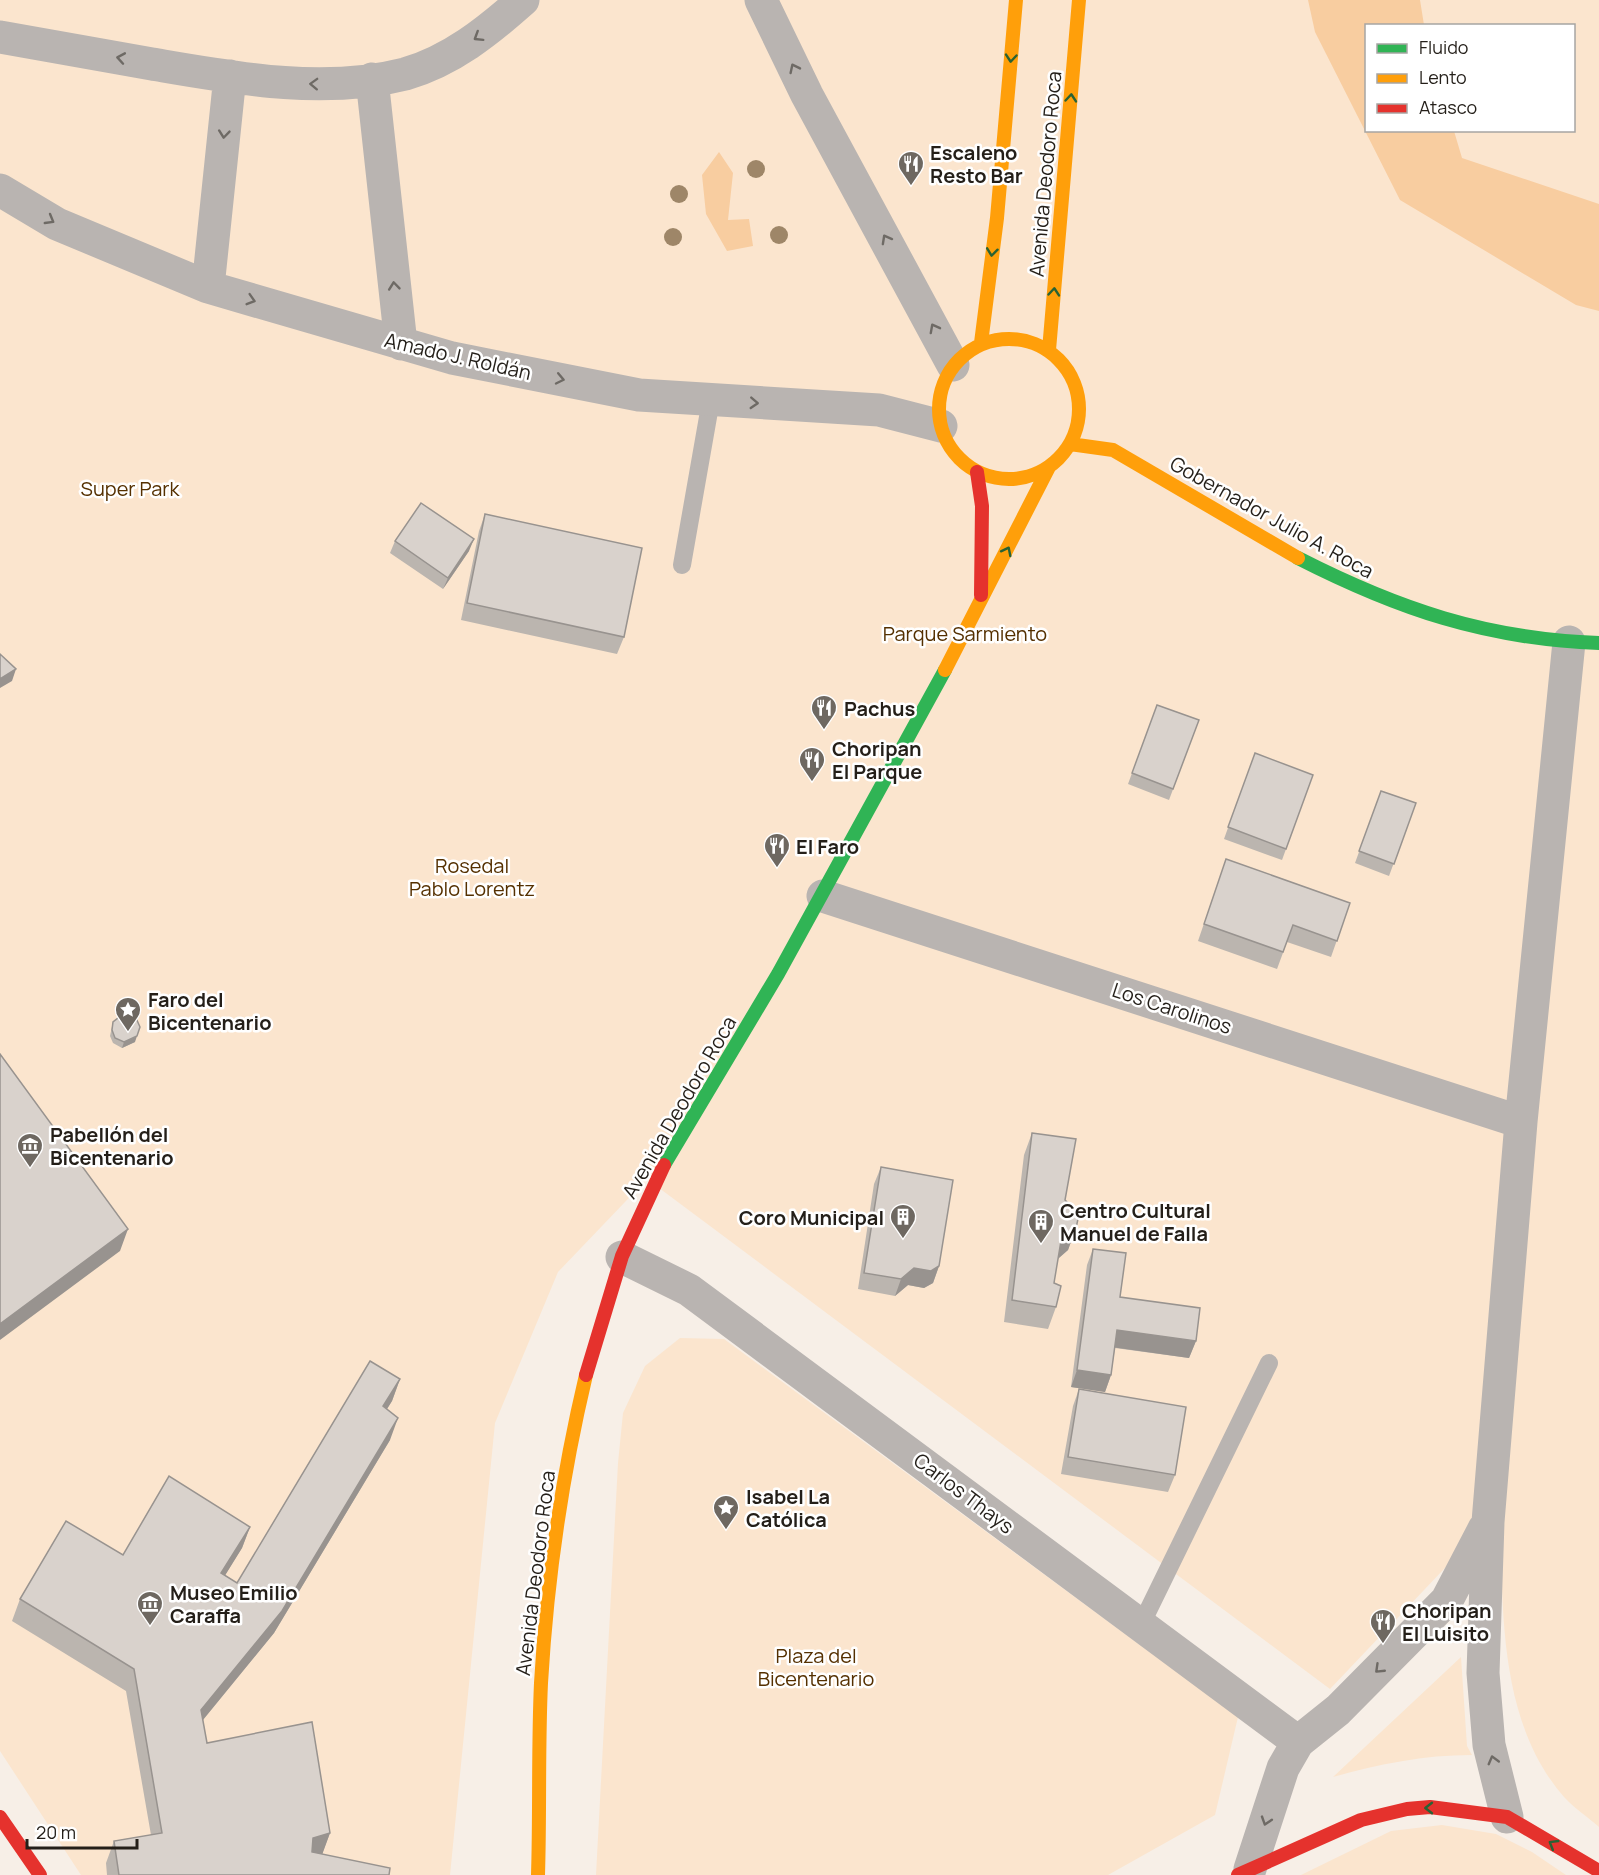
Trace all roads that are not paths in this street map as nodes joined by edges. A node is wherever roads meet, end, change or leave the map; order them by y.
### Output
1 (523, 0) edge
2 (761, 0) edge
3 (1016, 0) edge
4 (1079, 0) edge
5 (0, 36) edge
6 (230, 76) junction
7 (372, 79) junction
8 (0, 190) edge
9 (208, 287) junction
10 (981, 343) junction
11 (401, 344) junction
12 (1049, 350) junction
13 (953, 365) junction
14 (711, 400) junction
15 (941, 426) junction
16 (1070, 444) junction
17 (1049, 467) junction
18 (977, 472) junction
19 (682, 565) dead end
20 (981, 603) junction
21 (1584, 643) edge
22 (823, 896) junction
23 (1521, 1122) junction
24 (622, 1257) junction
25 (1269, 1363) dead end
26 (1488, 1522) junction
27 (1141, 1625) junction
28 (1298, 1742) junction
29 (0, 1817) edge
30 (1507, 1817) junction
31 (1599, 1871) edge
32 (1244, 1872) edge
33 (40, 1875) edge
34 (536, 1875) edge

1 -> 7 street
13 -> 2 street
3 -> 10 main road
12 -> 4 main road, Avenida Deodoro Roca
6 -> 5 street
7 -> 6 street
6 -> 9 street
11 -> 7 street
8 -> 9 street, Amado J. Roldán
9 -> 11 street, Amado J. Roldán
10 - 12 main road
10 - 13 main road
11 -> 14 street, Amado J. Roldán
12 - 16 main road
13 - 15 main road
14 -> 15 street, Amado J. Roldán
14 - 19 lane
15 - 18 main road
16 - 17 main road
16 - 21 main road, Gobernador Julio A. Roca
17 - 18 main road
20 -> 17 main road, Avenida Deodoro Roca
18 - 20 main road, Avenida Deodoro Roca
20 - 22 main road, Avenida Deodoro Roca
21 - 23 street
22 - 23 street, Los Carolinos
22 - 24 main road, Avenida Deodoro Roca
23 - 26 street
24 - 27 street, Carlos Thays
24 - 34 main road, Avenida Deodoro Roca
25 - 27 lane
26 -> 28 street
30 -> 26 street
27 - 28 street, Carlos Thays
28 -> 32 street
29 - 33 main road
31 -> 30 main road
30 -> 32 main road

